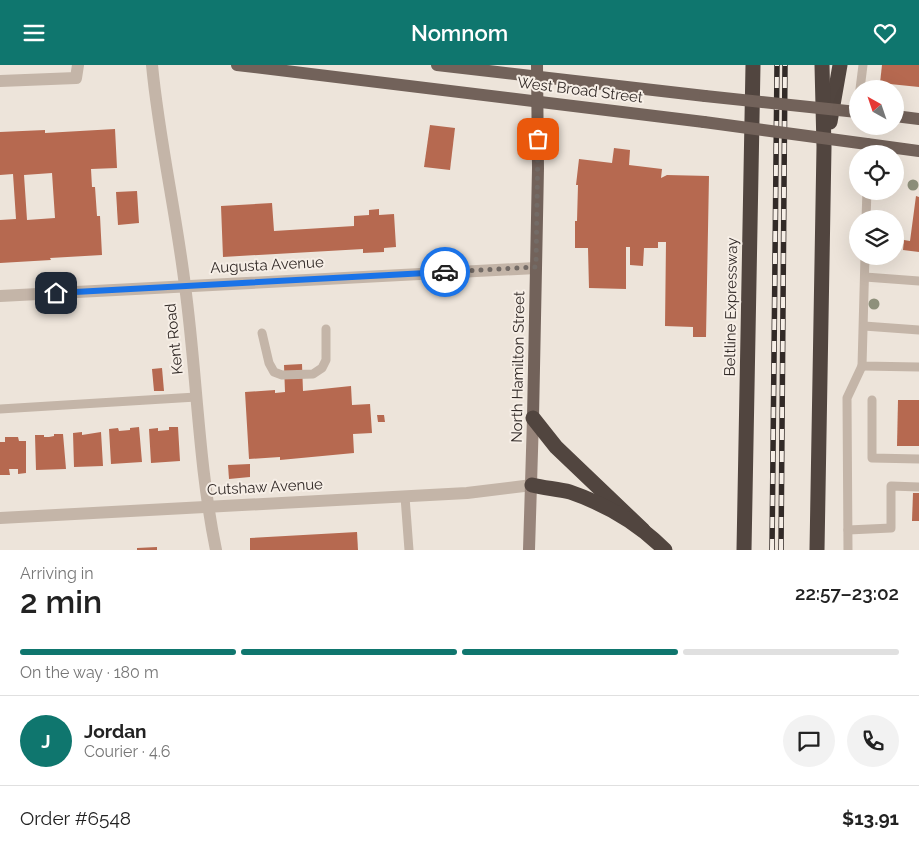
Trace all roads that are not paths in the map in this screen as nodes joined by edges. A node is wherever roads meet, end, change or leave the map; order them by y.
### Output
1 (78, 65) edge
2 (152, 65) edge
3 (237, 65) edge
4 (437, 65) edge
5 (753, 65) edge
6 (822, 65) edge
7 (840, 65) edge
8 (863, 65) edge
9 (537, 71) edge
10 (861, 80) edge
11 (0, 81) edge
12 (538, 101) junction
13 (849, 110) edge
14 (904, 117) edge
15 (919, 119) edge
16 (849, 146) edge
17 (824, 147) junction
18 (904, 150) edge
19 (919, 151) edge
20 (865, 265) edge
21 (536, 272) junction
22 (865, 277) junction
23 (919, 281) edge
24 (185, 286) junction
25 (0, 296) edge
26 (864, 326) junction
27 (326, 329) dead end
28 (919, 330) edge
29 (262, 333) dead end
30 (862, 366) junction
31 (919, 367) edge
32 (196, 397) junction
33 (872, 400) dead end
34 (0, 409) edge
35 (533, 418) junction
36 (919, 459) edge
37 (532, 485) junction
38 (919, 487) edge
39 (404, 497) junction
40 (207, 506) junction
41 (0, 518) edge
42 (643, 530) junction
43 (848, 530) junction
44 (216, 550) edge
45 (409, 550) edge
46 (529, 550) edge
47 (665, 550) edge
48 (744, 550) edge
49 (817, 550) edge
50 (848, 550) edge

1 - 11 street
2 - 24 street, Kent Road
3 - 12 main road, West Broad Street
4 - 9 main road, West Broad Street
5 - 48 highway, Beltline Expressway
6 - 17 highway
7 - 17 highway
8 - 10 lane
9 - 12 main road, North Hamilton Street
9 - 13 main road, West Broad Street, bridge
12 - 16 main road, West Broad Street, bridge
12 - 21 main road, North Hamilton Street
14 - 15 main road
17 - 49 highway
18 - 19 main road, West Broad Street
20 - 22 lane
21 - 24 street, Augusta Avenue
21 - 35 main road, North Hamilton Street
22 - 23 lane
22 - 26 lane
24 - 25 street, Augusta Avenue
24 - 32 street, Kent Road
26 - 28 lane
26 - 30 lane
27 - 29 lane
30 - 31 lane
30 - 43 lane
32 - 34 lane
32 - 40 street, Kent Road
33 - 36 lane
35 - 37 street, North Hamilton Street
35 - 42 highway
37 - 39 street, Cutshaw Avenue
37 - 42 highway
37 - 46 street, North Hamilton Street
38 - 43 lane
39 - 40 street, Cutshaw Avenue
39 - 45 lane
40 - 41 street, Cutshaw Avenue
40 - 44 street, Kent Road
42 - 47 highway
43 - 50 lane

